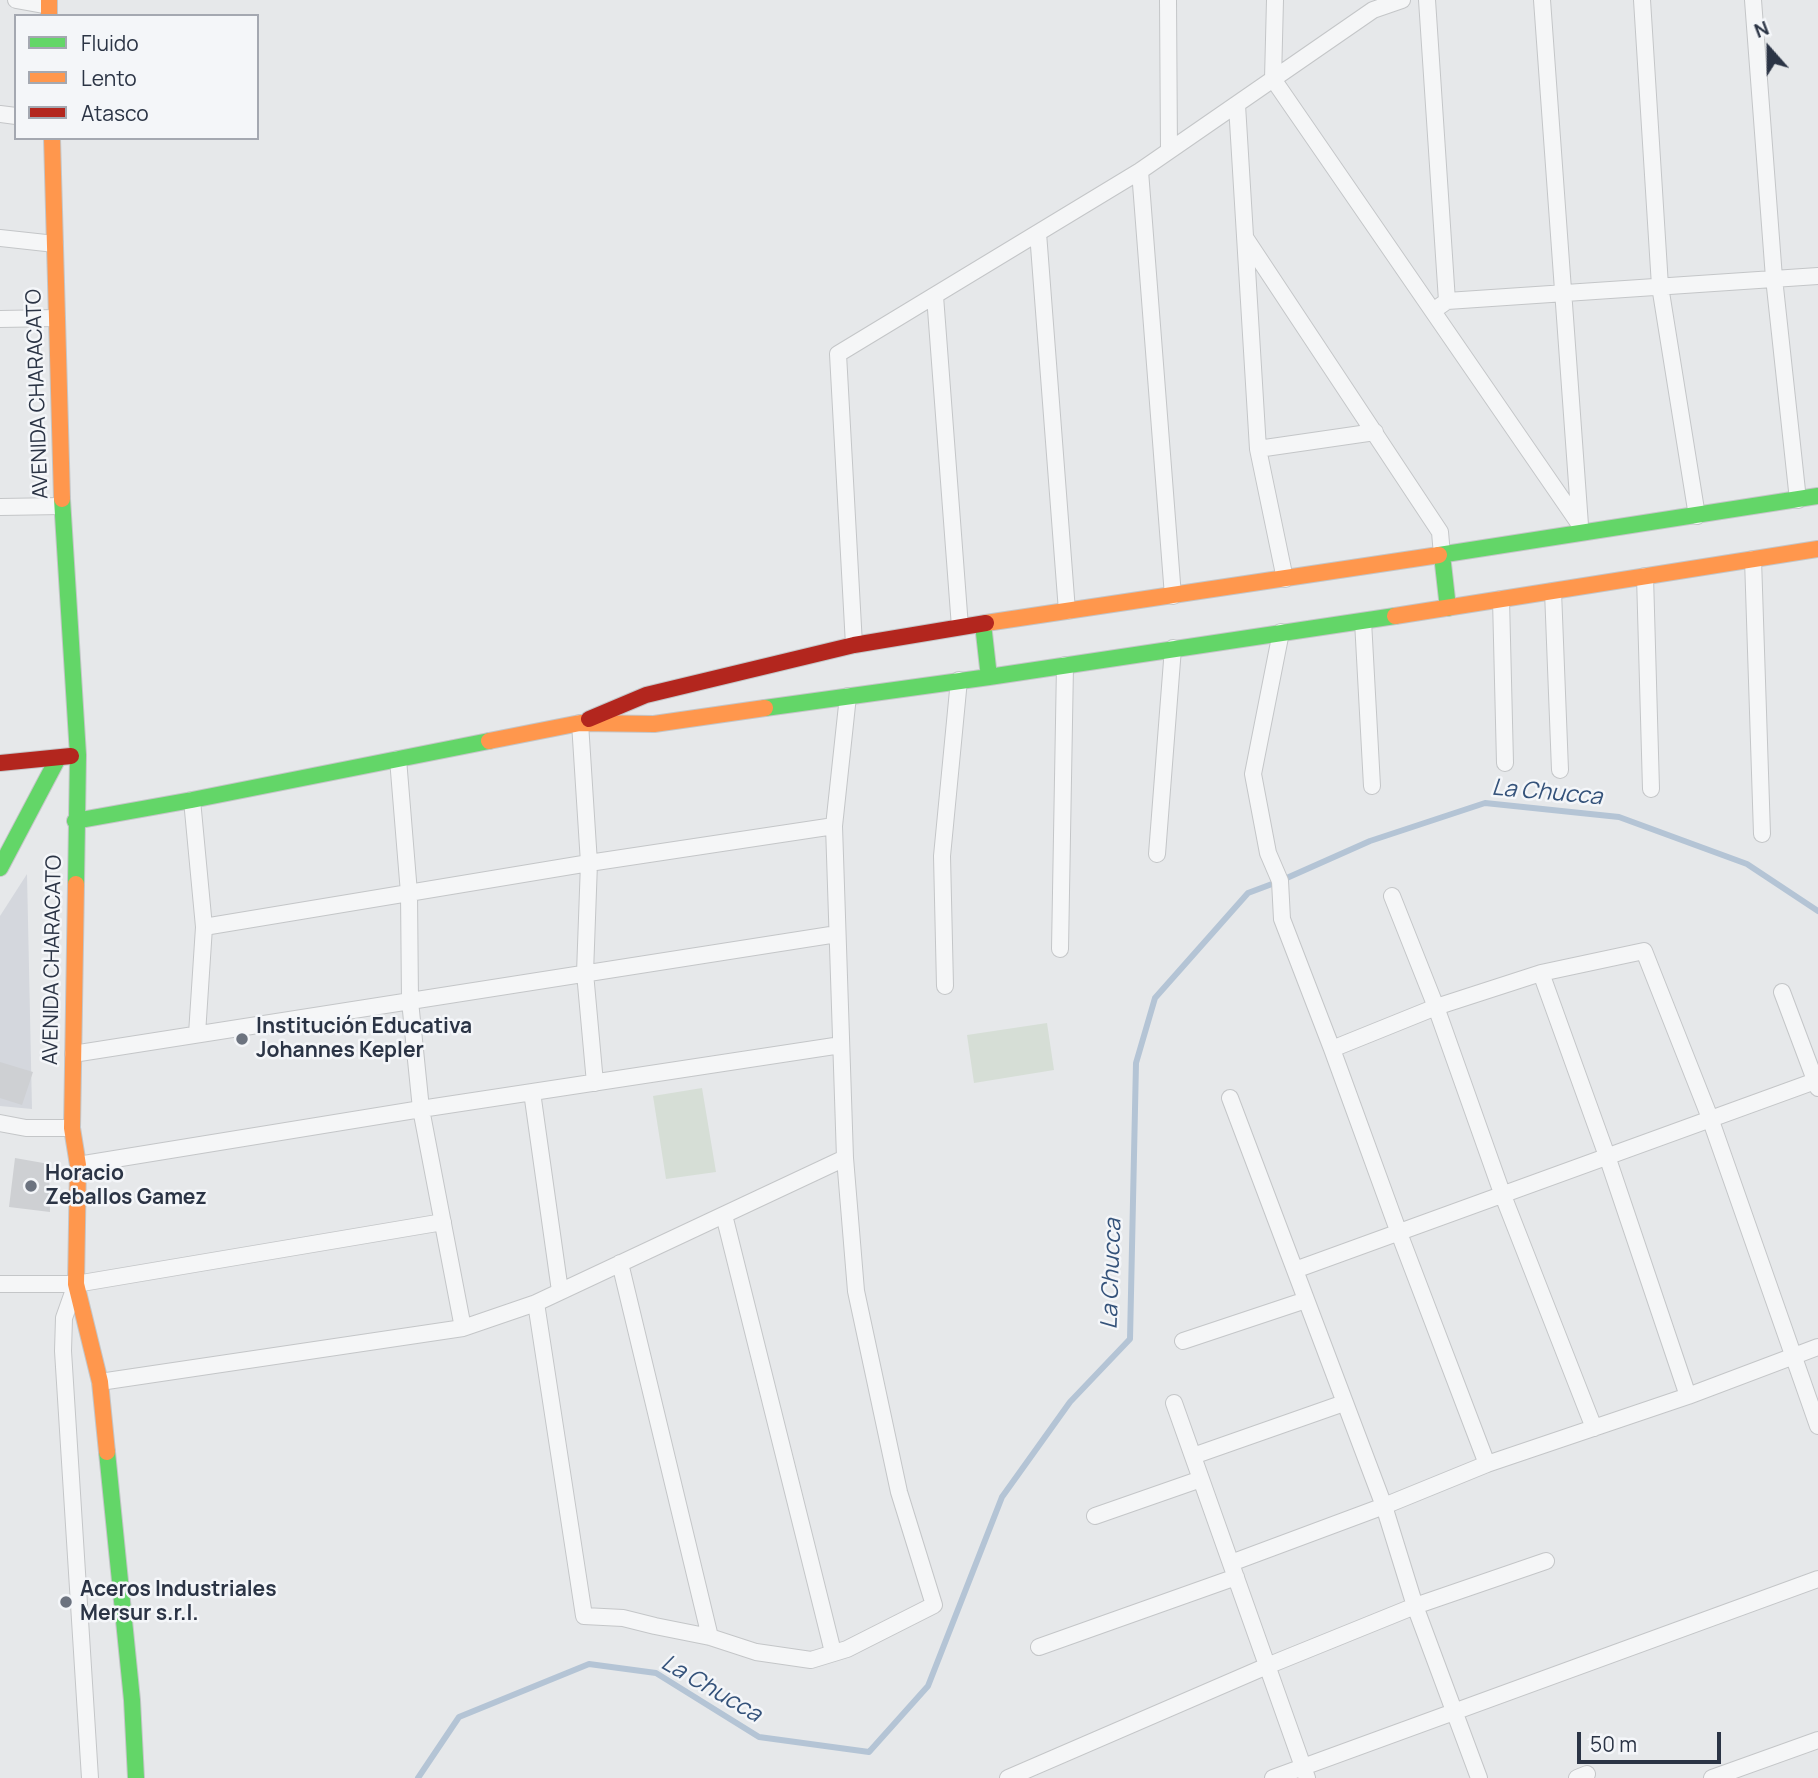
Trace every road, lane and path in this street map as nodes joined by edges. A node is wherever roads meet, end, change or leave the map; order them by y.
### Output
1 (16, 0) edge
2 (1168, 0) edge
3 (1275, 0) edge
4 (1402, 0) edge
5 (1427, 0) edge
6 (1542, 0) edge
7 (1642, 0) edge
8 (1753, 0) edge
9 (49, 7) edge
10 (1273, 79) junction
11 (1237, 105) junction
12 (52, 140) edge
13 (1169, 151) junction
14 (1140, 171) junction
15 (1038, 233) junction
16 (0, 238) edge
17 (1245, 238) junction
18 (55, 244) junction
19 (1818, 276) edge
20 (1774, 278) junction
21 (1660, 286) junction
22 (1563, 293) junction
23 (935, 296) junction
24 (1447, 301) junction
25 (1433, 311) junction
26 (57, 318) junction
27 (0, 319) edge
28 (1376, 432) junction
29 (1258, 449) junction
30 (1818, 496) edge
31 (1798, 500) junction
32 (62, 506) junction
33 (0, 507) edge
34 (1697, 516) junction
35 (1580, 530) junction
36 (1818, 549) edge
37 (1442, 555) junction
38 (1753, 559) junction
39 (1645, 576) junction
40 (1285, 579) junction
41 (1553, 591) junction
42 (1173, 596) junction
43 (1501, 599) junction
44 (1448, 608) junction
45 (1067, 611) junction
46 (1363, 621) junction
47 (983, 624) junction
48 (960, 627) junction
49 (1281, 632) junction
50 (854, 645) junction
51 (1173, 648) junction
52 (1065, 665) junction
53 (989, 677) junction
54 (959, 680) junction
55 (848, 696) junction
56 (580, 723) junction
57 (78, 755) junction
58 (58, 758) junction
59 (398, 759) junction
60 (0, 763) edge
61 (1505, 763) dead end
62 (1560, 770) dead end
63 (1372, 786) dead end
64 (1651, 789) dead end
65 (192, 800) junction
66 (75, 821) junction
67 (834, 826) junction
68 (1762, 834) dead end
69 (1157, 854) dead end
70 (589, 863) junction
71 (0, 868) edge
72 (409, 893) junction
73 (1392, 896) dead end
74 (204, 927) junction
75 (837, 934) junction
76 (1060, 949) dead end
77 (585, 973) junction
78 (1541, 973) junction
79 (945, 986) dead end
80 (1782, 992) dead end
81 (410, 1000) junction
82 (1436, 1007) junction
83 (197, 1034) junction
84 (841, 1045) junction
85 (1332, 1049) junction
86 (73, 1054) junction
87 (595, 1083) junction
88 (1817, 1083) edge
89 (532, 1092) junction
90 (1230, 1098) dead end
91 (421, 1109) junction
92 (1710, 1118) junction
93 (0, 1123) edge
94 (72, 1128) junction
95 (1607, 1156) junction
96 (845, 1158) junction
97 (78, 1165) junction
98 (1502, 1193) junction
99 (724, 1214) junction
100 (443, 1222) junction
101 (1399, 1233) junction
102 (620, 1263) junction
103 (1295, 1270) junction
104 (0, 1284) edge
105 (76, 1284) junction
106 (560, 1291) junction
107 (1306, 1300) junction
108 (536, 1303) junction
109 (463, 1328) junction
110 (1183, 1341) dead end
111 (1818, 1347) edge
112 (1793, 1356) junction
113 (100, 1382) junction
114 (1688, 1396) junction
115 (1174, 1403) dead end
116 (1344, 1403) junction
117 (1818, 1426) edge
118 (1594, 1429) junction
119 (1193, 1456) junction
120 (1487, 1464) junction
121 (1201, 1479) junction
122 (1384, 1506) junction
123 (1095, 1517) dead end
124 (1546, 1561) dead end
125 (1233, 1570) junction
126 (1818, 1579) edge
127 (1415, 1606) junction
128 (710, 1637) junction
129 (1039, 1647) dead end
130 (833, 1652) junction
131 (1267, 1665) junction
132 (1455, 1711) junction
133 (1818, 1740) edge
134 (1305, 1772) edge
135 (90, 1778) edge
136 (136, 1778) edge
137 (1008, 1778) edge
138 (1273, 1778) edge
139 (1479, 1778) edge
140 (1712, 1778) edge

1 - 9 street
2 - 13 street
3 - 10 street
4 - 10 street
5 - 24 street
6 - 22 street
7 - 21 street
8 - 20 street
10 - 11 street
10 - 25 street
11 - 13 street
11 - 17 street
12 - 18 street, AVENIDA CHARACATO
13 - 14 street
14 - 15 street
14 - 42 street
15 - 23 street
15 - 45 street
16 - 18 street
17 - 28 street
17 - 29 street
18 - 26 street, AVENIDA CHARACATO
19 - 20 street
20 - 21 street
20 - 31 street
21 - 22 street
21 - 34 street
22 - 24 street
22 - 35 street
23 - 48 street
23 - 50 street
24 - 25 street
25 - 35 street
26 - 27 street
26 - 32 street, AVENIDA CHARACATO
28 - 29 street
28 - 37 street
29 - 40 street
30 - 31 street
31 - 34 street
32 - 33 street
32 - 57 street, AVENIDA CHARACATO
34 - 35 street
35 - 37 street
36 - 38 street
37 - 40 street
37 - 44 street
38 - 39 street
38 - 68 street
39 - 41 street
39 - 64 street
40 - 42 street
41 - 43 street
41 - 62 street
42 - 45 street
43 - 44 street
43 - 61 street
44 - 46 street
45 - 47 street
46 - 49 street
46 - 63 street
47 - 48 street
47 - 53 street
48 - 50 street
49 - 51 street
49 - 85 street
50 - 56 street
51 - 52 street
51 - 69 street
52 - 53 street
52 - 76 street
53 - 54 street
54 - 55 street
54 - 79 street
55 - 56 street
55 - 67 street
56 - 59 street
56 - 70 street
57 - 58 street
57 - 66 street, AVENIDA CHARACATO
58 - 60 street
58 - 71 street
59 - 65 street
59 - 72 street
65 - 66 street
65 - 74 street
66 - 86 street, AVENIDA CHARACATO
67 - 70 street
67 - 75 street
70 - 72 street
70 - 77 street
72 - 74 street
72 - 81 street
73 - 82 street
74 - 83 street
75 - 77 street
75 - 84 street
77 - 81 street
77 - 87 street
78 - 82 street
78 - 92 street
78 - 95 street
80 - 88 street
81 - 83 street
81 - 91 street
82 - 85 street
82 - 98 street
83 - 86 street
84 - 87 street
84 - 96 street
85 - 101 street
86 - 94 street, AVENIDA CHARACATO
87 - 89 street
88 - 92 street
89 - 91 street
89 - 106 street
90 - 103 street
91 - 97 street
91 - 100 street
92 - 95 street
92 - 112 street
93 - 94 street
94 - 97 street, AVENIDA CHARACATO
95 - 98 street
95 - 114 street
96 - 99 street
96 - 130 street
97 - 105 street, AVENIDA CHARACATO
98 - 101 street
98 - 118 street
99 - 102 street
99 - 130 street
100 - 105 street
100 - 109 street
101 - 103 street
101 - 120 street
102 - 106 street
102 - 128 street
103 - 107 street
104 - 105 street
105 - 113 street, AVENIDA CHARACATO
105 - 135 street
106 - 108 street
107 - 110 street
107 - 116 street
108 - 109 street
108 - 128 street
109 - 113 street
111 - 112 street
112 - 114 street
112 - 117 street
113 - 136 street, AVENIDA CHARACATO
114 - 118 street
115 - 119 street
116 - 119 street
116 - 122 street
118 - 120 street
119 - 121 street
120 - 122 street
121 - 123 street
121 - 125 street
122 - 125 street
122 - 127 street
124 - 127 street
125 - 129 street
125 - 131 street
126 - 132 street
127 - 131 street
127 - 132 street
128 - 130 street
131 - 134 street
131 - 137 street
132 - 134 street
132 - 139 street
133 - 140 street
134 - 138 street

